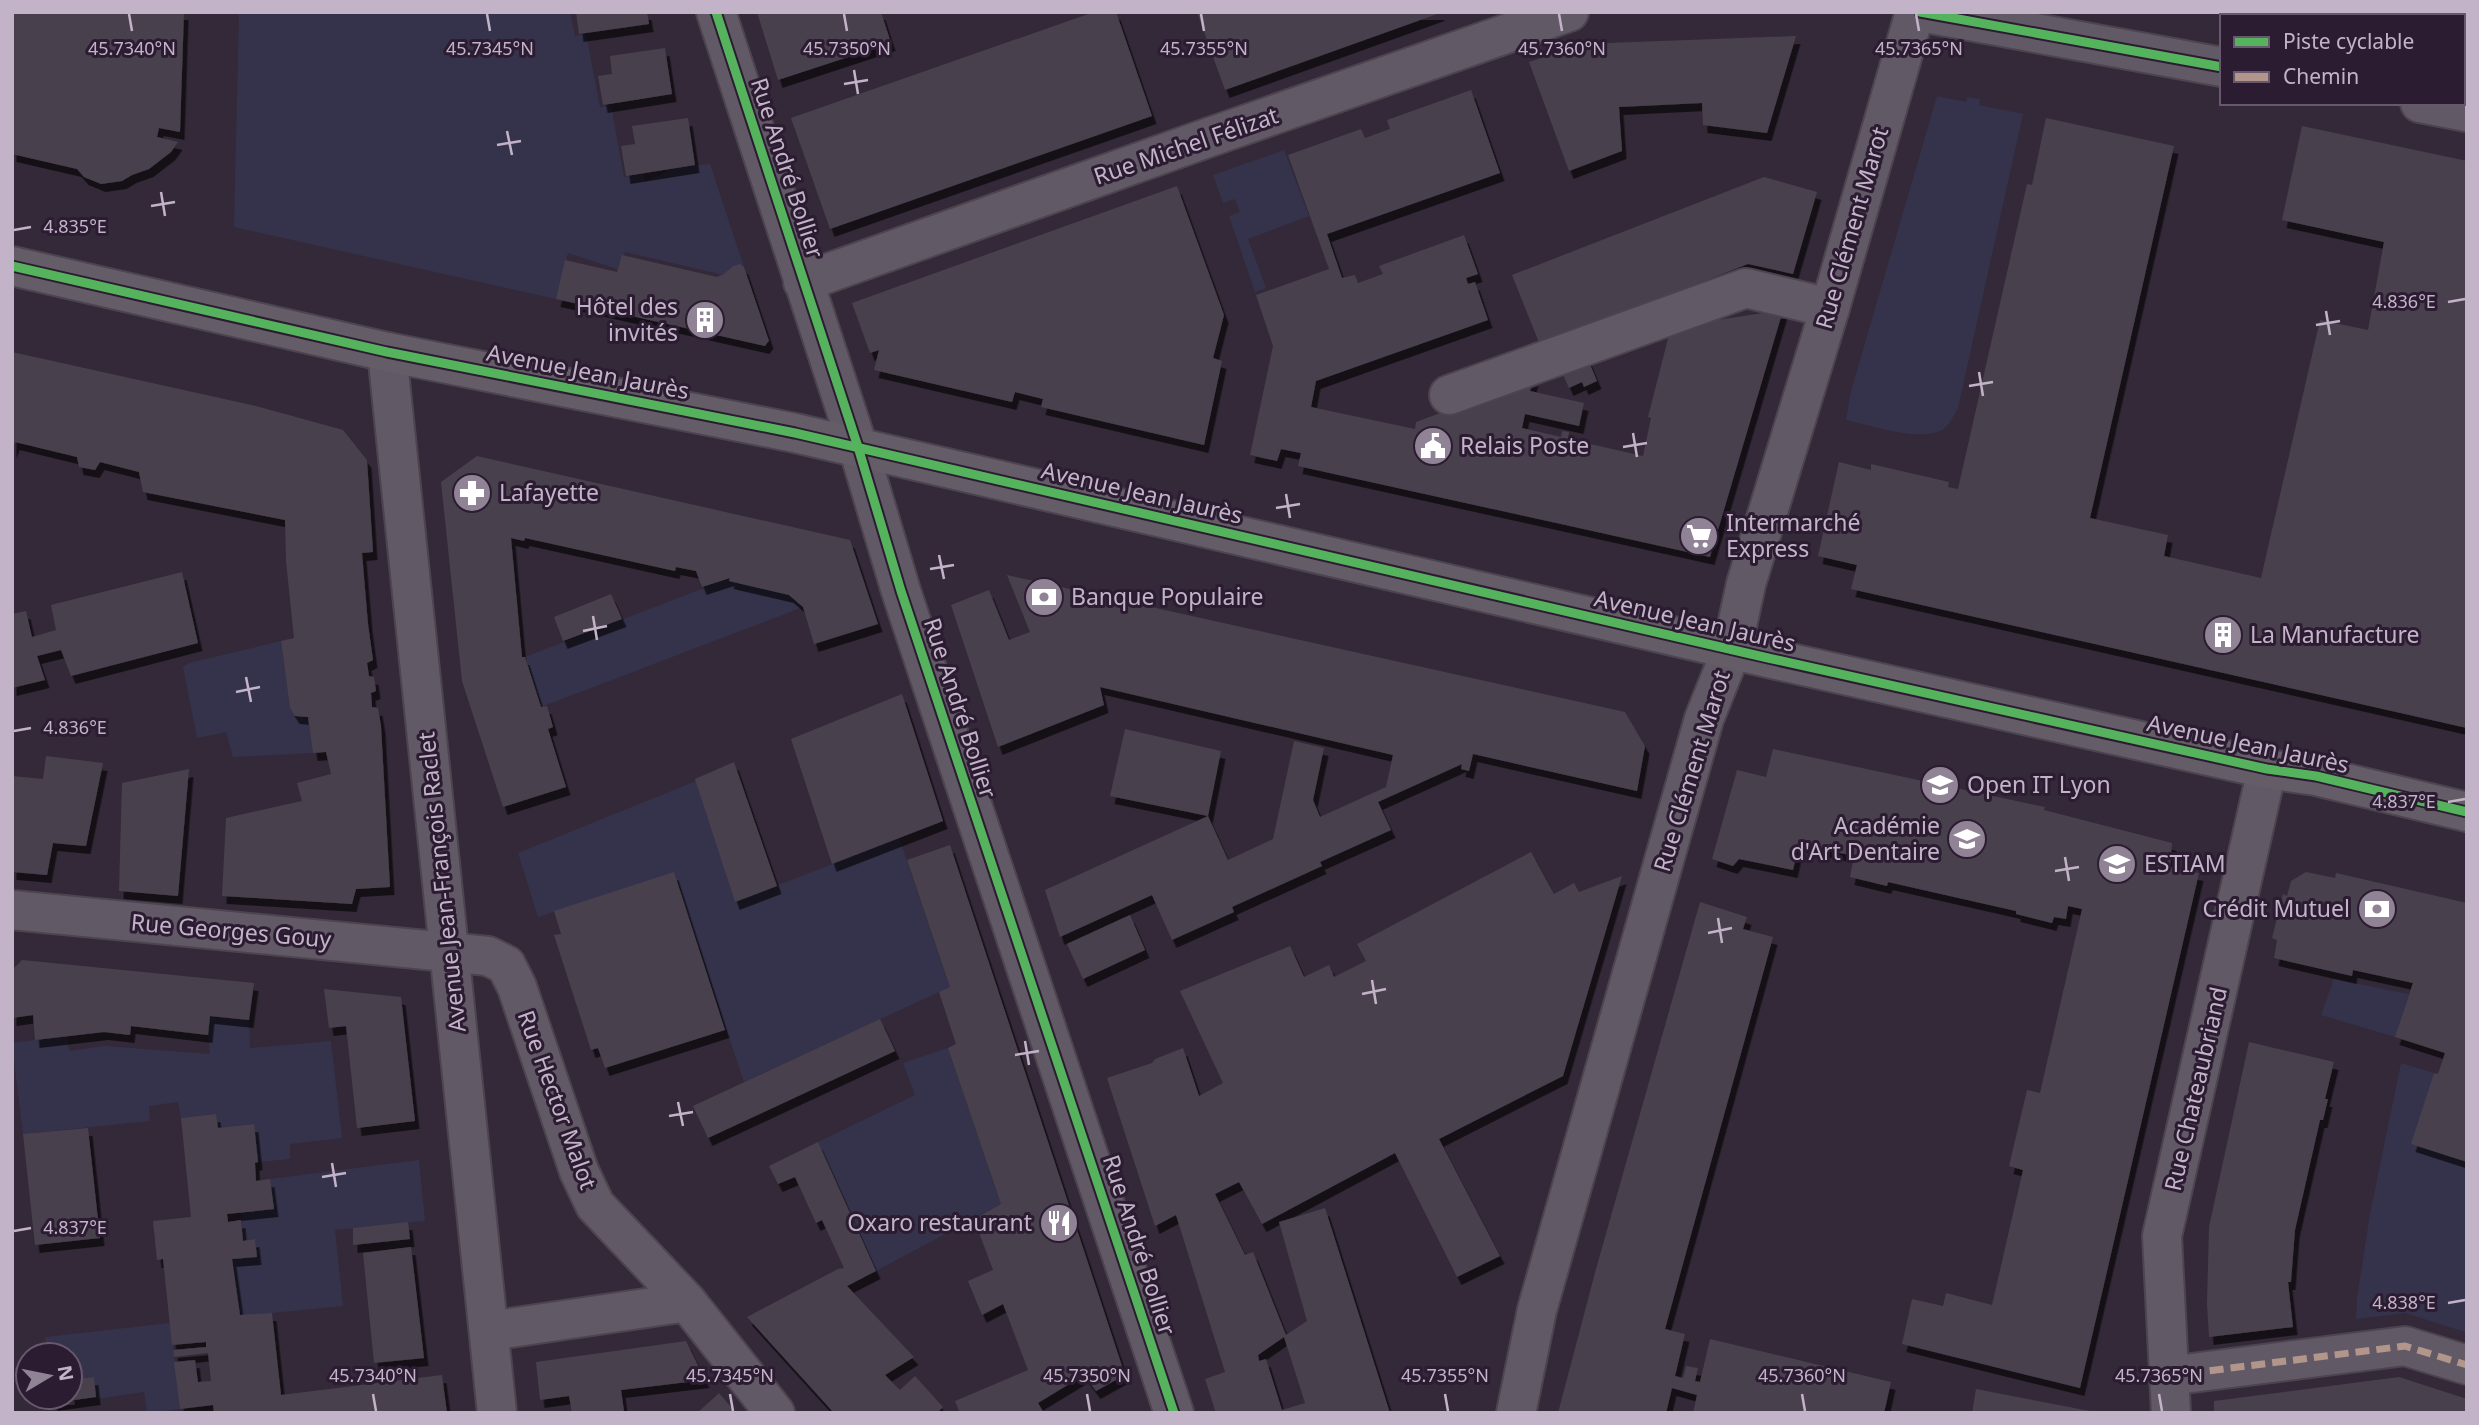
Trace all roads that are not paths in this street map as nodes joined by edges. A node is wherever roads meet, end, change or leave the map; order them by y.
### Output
1 (716, 12) edge
2 (1569, 12) edge
3 (1915, 12) edge
4 (1920, 12) edge
5 (2220, 66) edge
6 (2430, 105) edge
7 (2467, 112) edge
8 (12, 266) edge
9 (803, 282) junction
10 (1830, 307) junction
11 (387, 352) junction
12 (1449, 395) dead end
13 (858, 447) junction
14 (1731, 649) junction
15 (2267, 769) junction
16 (2467, 812) edge
17 (12, 911) edge
18 (450, 951) junction
19 (687, 1302) junction
20 (489, 1331) junction
21 (2467, 1365) edge
22 (2170, 1394) edge
23 (497, 1413) edge
24 (775, 1413) edge
25 (1174, 1413) edge
26 (1516, 1413) edge

1 - 9 street, Rue André Bollier
2 - 9 street, Rue Michel Félizat
3 - 10 street, Rue Clément Marot
4 - 5 street
6 - 7 street
8 - 11 main road, Avenue Jean Jaurès
9 - 13 street, Rue André Bollier
10 - 12 street
10 - 14 street, Rue Clément Marot
11 - 13 main road, Avenue Jean Jaurès
11 - 18 street, Avenue Jean-François Raclet
13 - 14 main road, Avenue Jean Jaurès
13 - 25 street, Rue André Bollier
14 - 15 main road, Avenue Jean Jaurès
14 - 26 street, Rue Clément Marot
15 - 16 main road, Avenue Jean Jaurès
15 - 22 street, Rue Chateaubriand
17 - 18 street, Rue Georges Gouy
18 - 19 street, Rue Hector Malot
18 - 20 street, Avenue Jean-François Raclet
19 - 20 street
19 - 24 street, Rue Hector Malot
20 - 23 street, Avenue Jean-François Raclet
21 - 22 street

